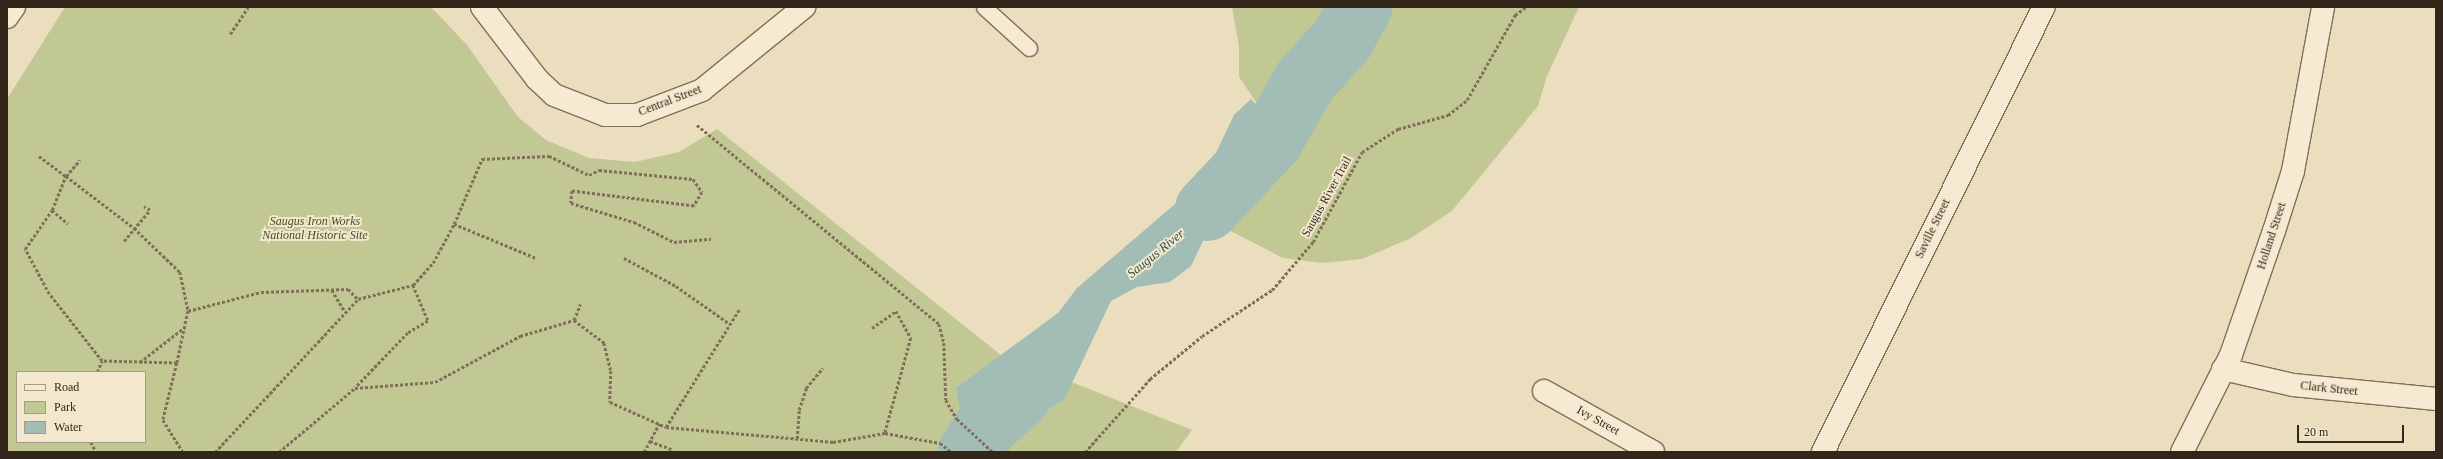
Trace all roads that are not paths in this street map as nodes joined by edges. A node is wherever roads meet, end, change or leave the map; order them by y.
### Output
1 (14, 7) edge
2 (482, 7) edge
3 (804, 7) edge
4 (984, 7) edge
5 (2044, 7) edge
6 (2323, 7) edge
7 (7, 17) edge
8 (1029, 48) dead end
9 (2223, 369) junction
10 (1544, 391) dead end
11 (2436, 399) edge
12 (1653, 452) edge
13 (1823, 452) edge
14 (2182, 452) edge

1 - 7 street
2 - 3 street, Central Street
4 - 8 lane
5 - 13 street, Saville Street
6 - 9 street, Holland Street
9 - 11 street, Clark Street
9 - 14 street, Holland Street
10 - 12 street, Ivy Street

